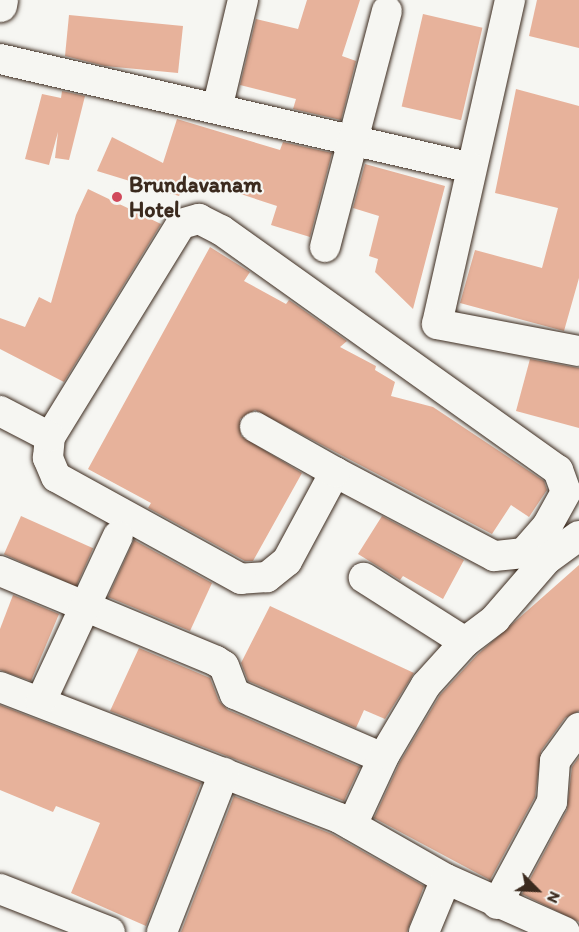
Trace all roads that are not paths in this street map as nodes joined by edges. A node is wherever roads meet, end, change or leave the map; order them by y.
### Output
1 (1, 0) edge
2 (243, 0) edge
3 (510, 0) edge
4 (0, 5) edge
5 (387, 11) dead end
6 (0, 59) edge
7 (217, 109) junction
8 (353, 141) junction
9 (472, 168) junction
10 (325, 247) dead end
11 (579, 351) edge
12 (0, 411) edge
13 (255, 427) dead end
14 (50, 437) junction
15 (335, 472) junction
16 (118, 536) dead end
17 (579, 536) edge
18 (0, 571) edge
19 (364, 578) dead end
20 (84, 606) junction
21 (465, 642) junction
22 (0, 687) edge
23 (41, 701) junction
24 (579, 728) edge
25 (383, 758) junction
26 (224, 773) junction
27 (352, 825) junction
28 (446, 879) junction
29 (0, 889) edge
30 (497, 904) junction
31 (110, 932) edge
32 (162, 932) edge
33 (424, 932) edge
34 (565, 932) edge

1 - 4 street
2 - 7 street
3 - 9 street
5 - 8 street
6 - 7 street
7 - 8 street
8 - 9 street
8 - 10 street
9 - 11 street
12 - 14 street
13 - 15 street
14 - 15 street
14 - 15 street
16 - 20 street
17 - 21 street
18 - 20 street
19 - 21 street
20 - 23 street
20 - 25 street
21 - 25 street
22 - 23 street
23 - 26 street
24 - 30 street
25 - 27 street
26 - 27 street
26 - 32 street
27 - 28 street
28 - 30 street
28 - 33 street
29 - 31 street
30 - 34 street

